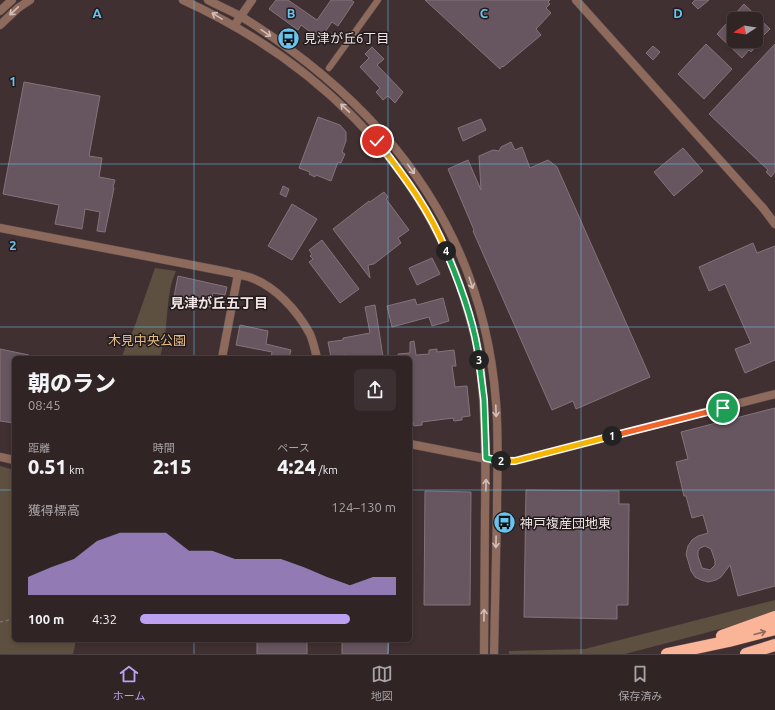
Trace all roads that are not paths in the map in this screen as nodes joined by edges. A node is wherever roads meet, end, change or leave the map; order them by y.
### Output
1 (12, 0) edge
2 (30, 0) edge
3 (183, 0) edge
4 (208, 0) edge
5 (252, 0) edge
6 (378, 0) edge
7 (576, 0) edge
8 (0, 11) edge
9 (241, 16) junction
10 (0, 25) edge
11 (234, 26) junction
12 (329, 68) dead end
13 (775, 224) edge
14 (0, 228) edge
15 (238, 274) junction
16 (222, 356) edge
17 (316, 356) edge
18 (775, 394) edge
19 (412, 444) edge
20 (0, 457) edge
21 (486, 458) junction
22 (12, 460) edge
23 (497, 461) junction
24 (775, 617) edge
25 (775, 629) edge
26 (775, 645) edge
27 (671, 653) edge
28 (484, 654) edge
29 (494, 654) edge
30 (746, 654) edge

1 - 8 street
2 -> 10 street
11 -> 3 street
4 - 9 street
5 - 9 street
6 - 12 street
7 - 13 street
9 - 11 street
9 -> 23 street
21 -> 11 street
14 - 15 street
15 - 16 street
15 - 17 street
18 - 23 street
19 - 21 street
20 - 22 street
21 - 23 street
28 -> 21 street
23 -> 29 street
24 - 27 highway
27 -> 25 highway
26 - 30 highway

